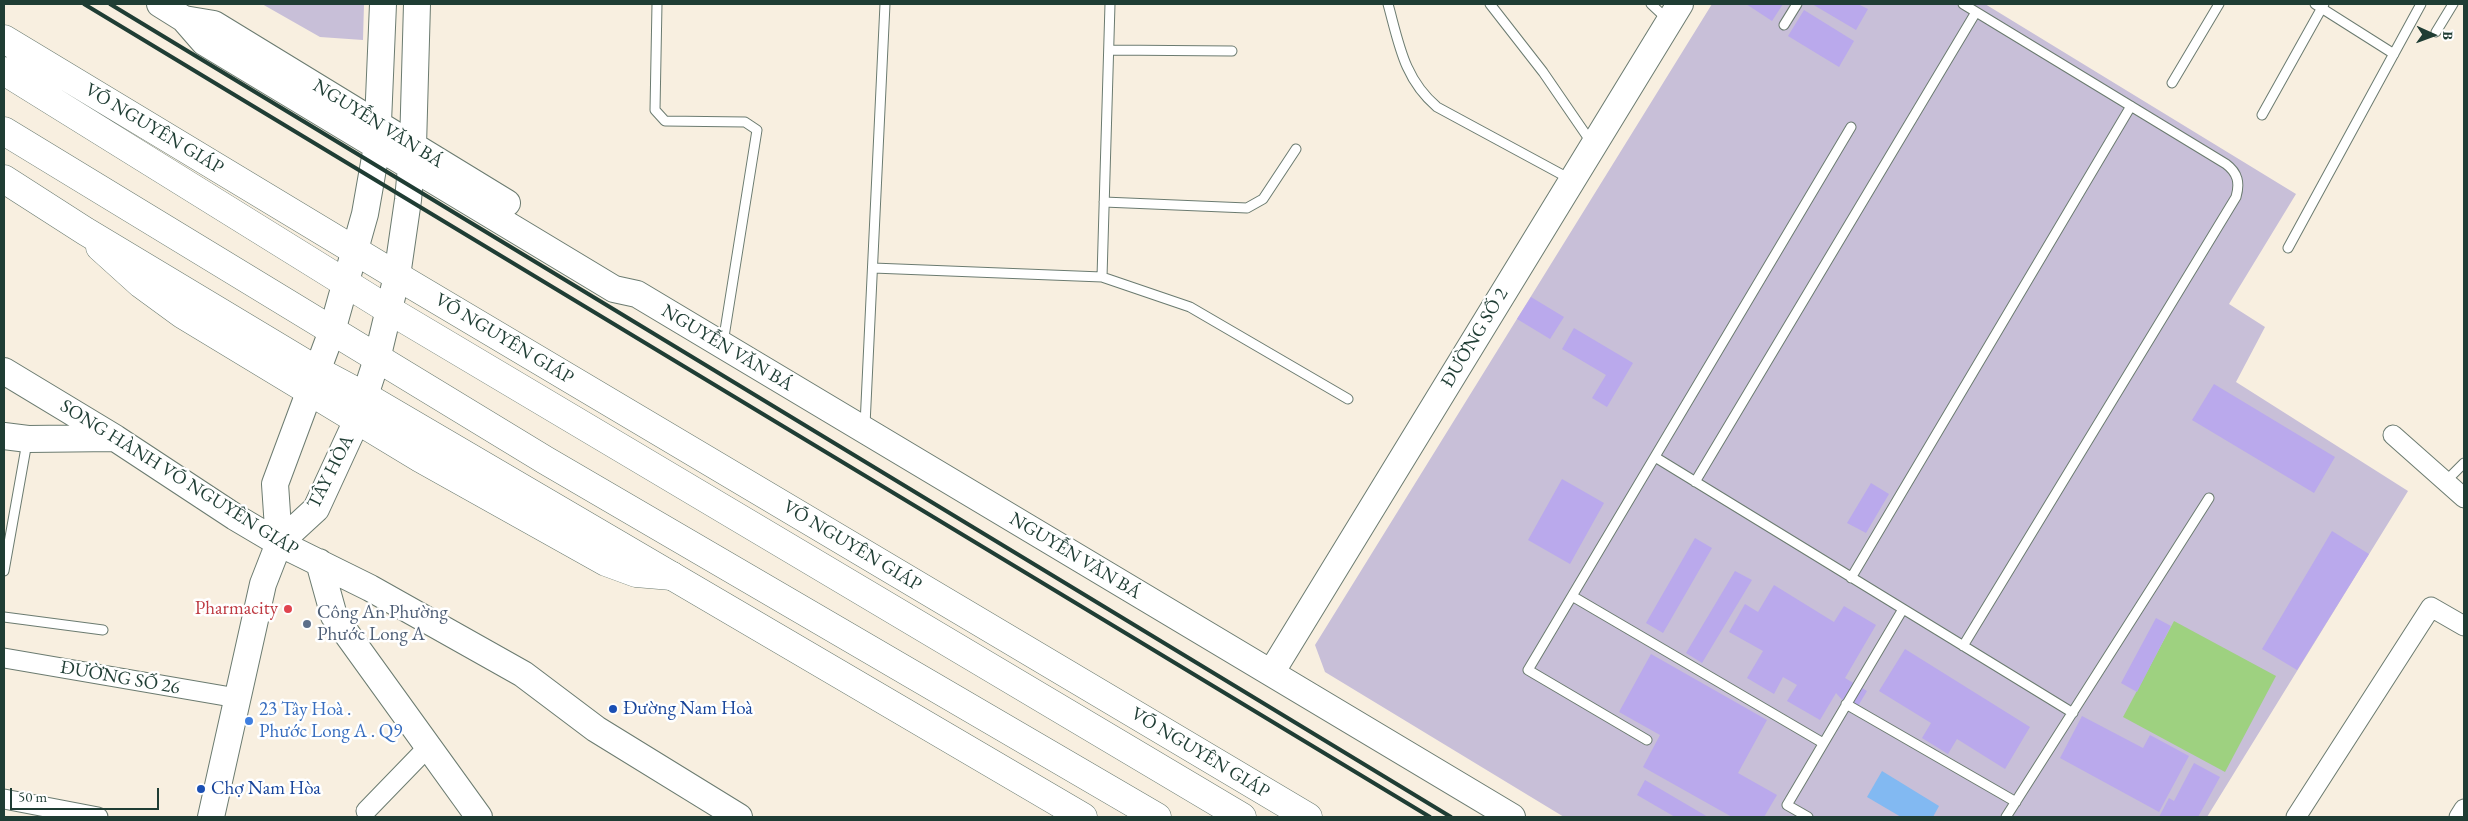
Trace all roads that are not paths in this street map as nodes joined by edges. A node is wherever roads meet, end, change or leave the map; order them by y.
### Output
1 (160, 4) edge
2 (383, 4) edge
3 (418, 4) edge
4 (657, 4) edge
5 (885, 4) edge
6 (1110, 4) edge
7 (1388, 4) edge
8 (1490, 4) edge
9 (1797, 4) edge
10 (1963, 4) edge
11 (2219, 4) edge
12 (2421, 4) edge
13 (2453, 4) edge
14 (2320, 5) edge
15 (1666, 10) edge
16 (1976, 12) junction
17 (1784, 25) dead end
18 (2436, 32) dead end
19 (4, 39) edge
20 (1109, 50) junction
21 (1232, 51) dead end
22 (2394, 54) junction
23 (4, 71) edge
24 (2172, 82) dead end
25 (2131, 106) junction
26 (2262, 115) dead end
27 (1851, 127) dead end
28 (4, 131) edge
29 (378, 135) junction
30 (1592, 147) junction
31 (1296, 149) dead end
32 (412, 156) junction
33 (4, 179) edge
34 (1572, 180) junction
35 (1104, 202) junction
36 (2288, 248) dead end
37 (356, 250) junction
38 (873, 268) junction
39 (397, 276) junction
40 (1102, 277) junction
41 (346, 283) junction
42 (389, 310) junction
43 (332, 331) junction
44 (722, 345) junction
45 (377, 359) junction
46 (4, 371) edge
47 (315, 381) junction
48 (418, 384) junction
49 (1348, 399) dead end
50 (361, 408) junction
51 (865, 430) junction
52 (496, 431) junction
53 (2393, 435) dead end
54 (16, 438) edge
55 (115, 438) junction
56 (1655, 457) junction
57 (2464, 463) edge
58 (2446, 481) junction
59 (1695, 482) junction
60 (535, 496) junction
61 (2209, 498) dead end
62 (2464, 498) edge
63 (279, 543) junction
64 (319, 562) junction
65 (4, 571) edge
66 (672, 576) junction
67 (1852, 578) junction
68 (1572, 596) junction
69 (1903, 609) junction
70 (4, 618) edge
71 (2464, 626) edge
72 (103, 630) dead end
73 (1963, 646) junction
74 (4, 658) edge
75 (1271, 673) junction
76 (237, 698) junction
77 (1846, 704) junction
78 (2073, 713) junction
79 (1647, 740) dead end
80 (1823, 743) junction
81 (427, 748) junction
82 (4, 799) edge
83 (2016, 802) junction
84 (2464, 809) edge
85 (366, 811) dead end
86 (98, 817) edge
87 (211, 817) edge
88 (479, 817) edge
89 (738, 817) edge
90 (1083, 817) edge
91 (1157, 817) edge
92 (1242, 817) edge
93 (1308, 817) edge
94 (1512, 817) edge
95 (1808, 817) edge
96 (2006, 817) edge
97 (2296, 817) edge
98 (2459, 817) edge

1 - 29 main road, NGUYỄN VĂN BÁ
2 - 29 main road, TÂY HÒA
3 - 32 main road, TÂY HÒA
4 - 44 lane
5 - 38 lane
6 - 20 lane
7 - 34 lane
8 - 30 lane
9 - 17 lane
10 - 16 lane
11 - 24 lane
12 - 22 lane
13 - 18 lane
14 - 22 lane
14 - 26 lane
15 - 30 main road, ĐƯỜNG SỐ 2
16 - 25 lane
16 - 59 lane
19 - 37 main road, VÕ NGUYÊN GIÁP
20 - 21 lane
20 - 35 lane
22 - 36 lane
23 - 41 main road, VÕ NGUYÊN GIÁP
25 - 67 lane
25 - 73 lane
27 - 56 lane
28 - 43 main road
29 - 32 main road, NGUYỄN VĂN BÁ
29 - 37 main road, TÂY HÒA
30 - 34 main road, ĐƯỜNG SỐ 2
31 - 35 lane
32 - 39 main road, TÂY HÒA
32 - 44 main road, NGUYỄN VĂN BÁ
33 - 47 main road
34 - 75 main road, ĐƯỜNG SỐ 2
35 - 40 lane
37 - 39 main road, VÕ NGUYÊN GIÁP
37 - 41 main road, TÂY HÒA
38 - 40 lane
38 - 51 lane
39 - 42 main road, TÂY HÒA
39 - 93 main road, VÕ NGUYÊN GIÁP
40 - 49 lane
41 - 42 main road, VÕ NGUYÊN GIÁP
41 - 43 main road, TÂY HÒA
42 - 45 main road, TÂY HÒA
42 - 92 main road, VÕ NGUYÊN GIÁP
43 - 45 main road
43 - 47 main road, TÂY HÒA
44 - 51 main road, NGUYỄN VĂN BÁ
45 - 48 main road
45 - 50 main road, TÂY HÒA
46 - 55 main road, SONG HÀNH VÕ NGUYÊN GIÁP
47 - 50 main road
47 - 63 main road, TÂY HÒA
48 - 50 main road
48 - 52 main road
50 - 60 main road
50 - 63 main road, TÂY HÒA
50 - 66 main road
51 - 75 main road, NGUYỄN VĂN BÁ
52 - 60 main road
52 - 91 main road
53 - 58 street
54 - 55 main road
54 - 65 lane
55 - 63 main road, SONG HÀNH VÕ NGUYÊN GIÁP
56 - 59 lane
56 - 68 lane
57 - 58 lane
58 - 62 street
59 - 67 lane
60 - 66 main road
61 - 78 lane
63 - 64 main road, SONG HÀNH VÕ NGUYÊN GIÁP
63 - 76 main road, TÂY HÒA
64 - 81 main road
64 - 89 main road, SONG HÀNH VÕ NGUYÊN GIÁP
66 - 90 main road
67 - 69 lane
68 - 79 lane
68 - 80 lane
69 - 73 lane
69 - 77 lane
70 - 72 lane
71 - 97 street
73 - 78 lane
74 - 76 street, ĐƯỜNG SỐ 26
75 - 94 main road, NGUYỄN VĂN BÁ
76 - 87 main road, TÂY HÒA
77 - 80 lane
77 - 83 lane
78 - 83 lane
80 - 95 lane
81 - 85 street
81 - 88 main road
82 - 86 street
83 - 96 lane
84 - 98 street

